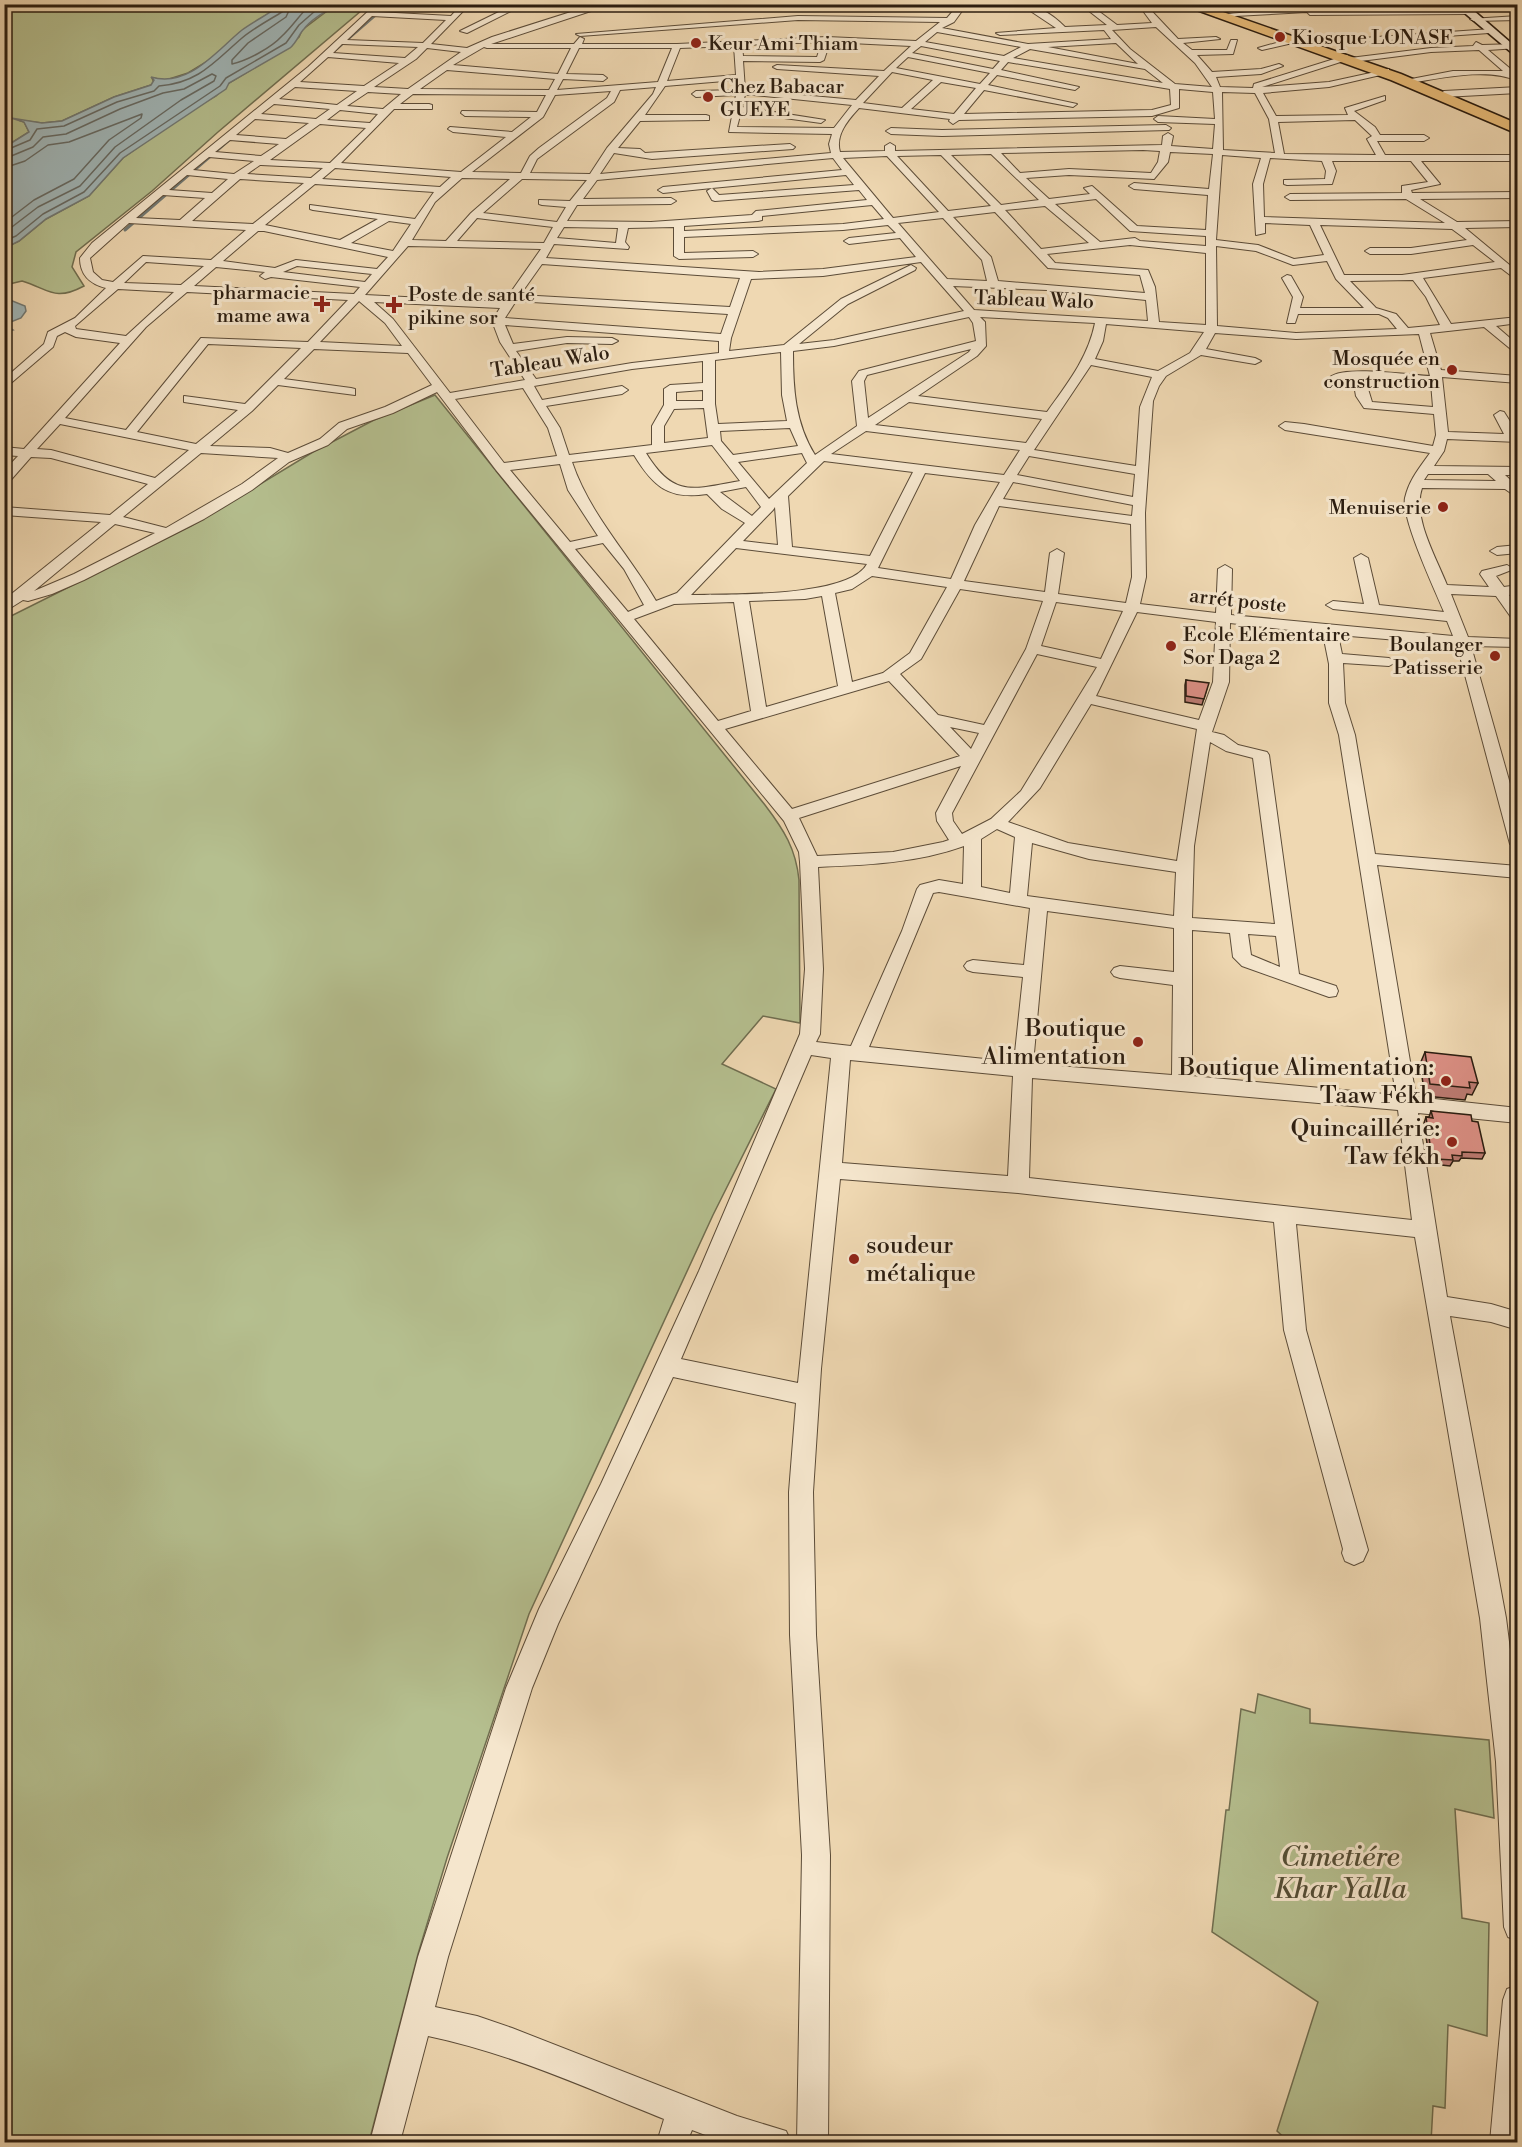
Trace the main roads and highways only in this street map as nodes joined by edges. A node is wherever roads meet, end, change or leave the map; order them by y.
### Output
1 (1186, 4) edge
2 (1518, 130) edge

1 - 2 highway

